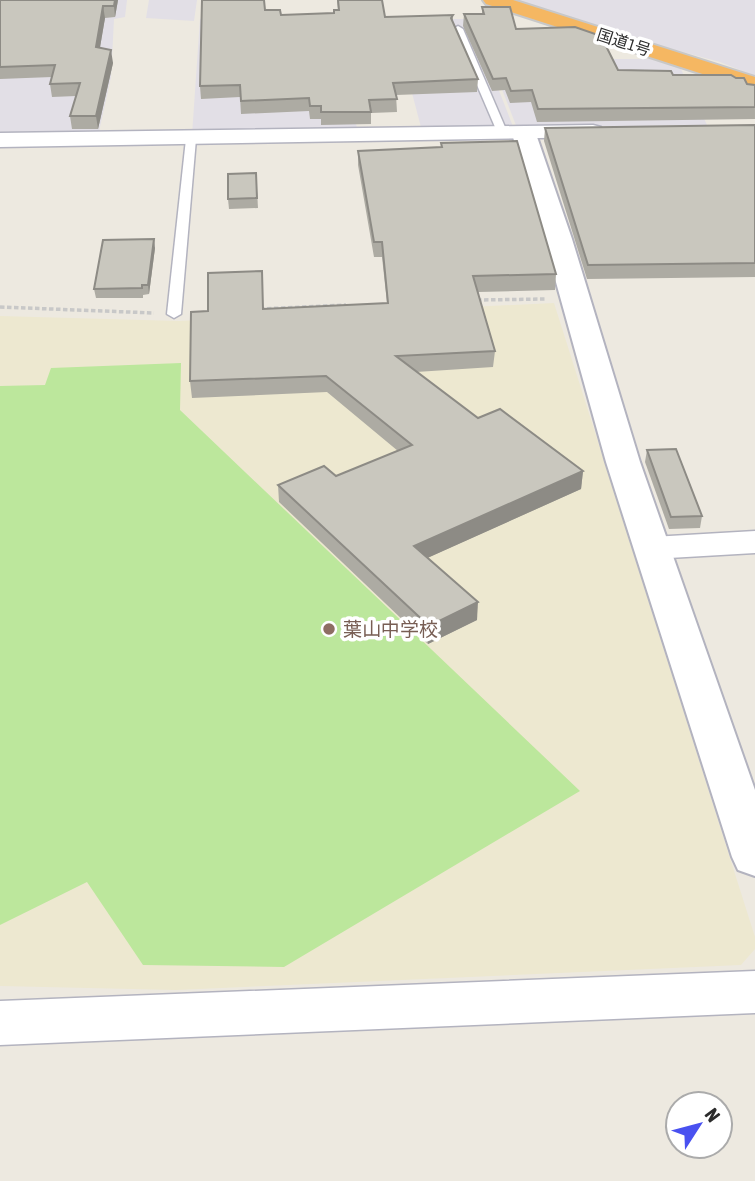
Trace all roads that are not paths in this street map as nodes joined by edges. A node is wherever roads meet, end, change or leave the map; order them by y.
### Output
1 (493, 0) edge
2 (458, 29) edge
3 (755, 84) edge
4 (618, 131) edge
5 (513, 134) junction
6 (191, 139) junction
7 (0, 140) edge
8 (174, 314) road end
9 (755, 542) edge
10 (652, 548) junction
11 (755, 857) edge
12 (755, 992) edge
13 (0, 1023) edge

1 - 3 highway, 国道1号
2 - 5 lane
4 - 5 street
5 - 6 street
5 - 10 street
6 - 7 street
6 - 8 lane
9 - 10 street
10 - 11 street
12 - 13 street

